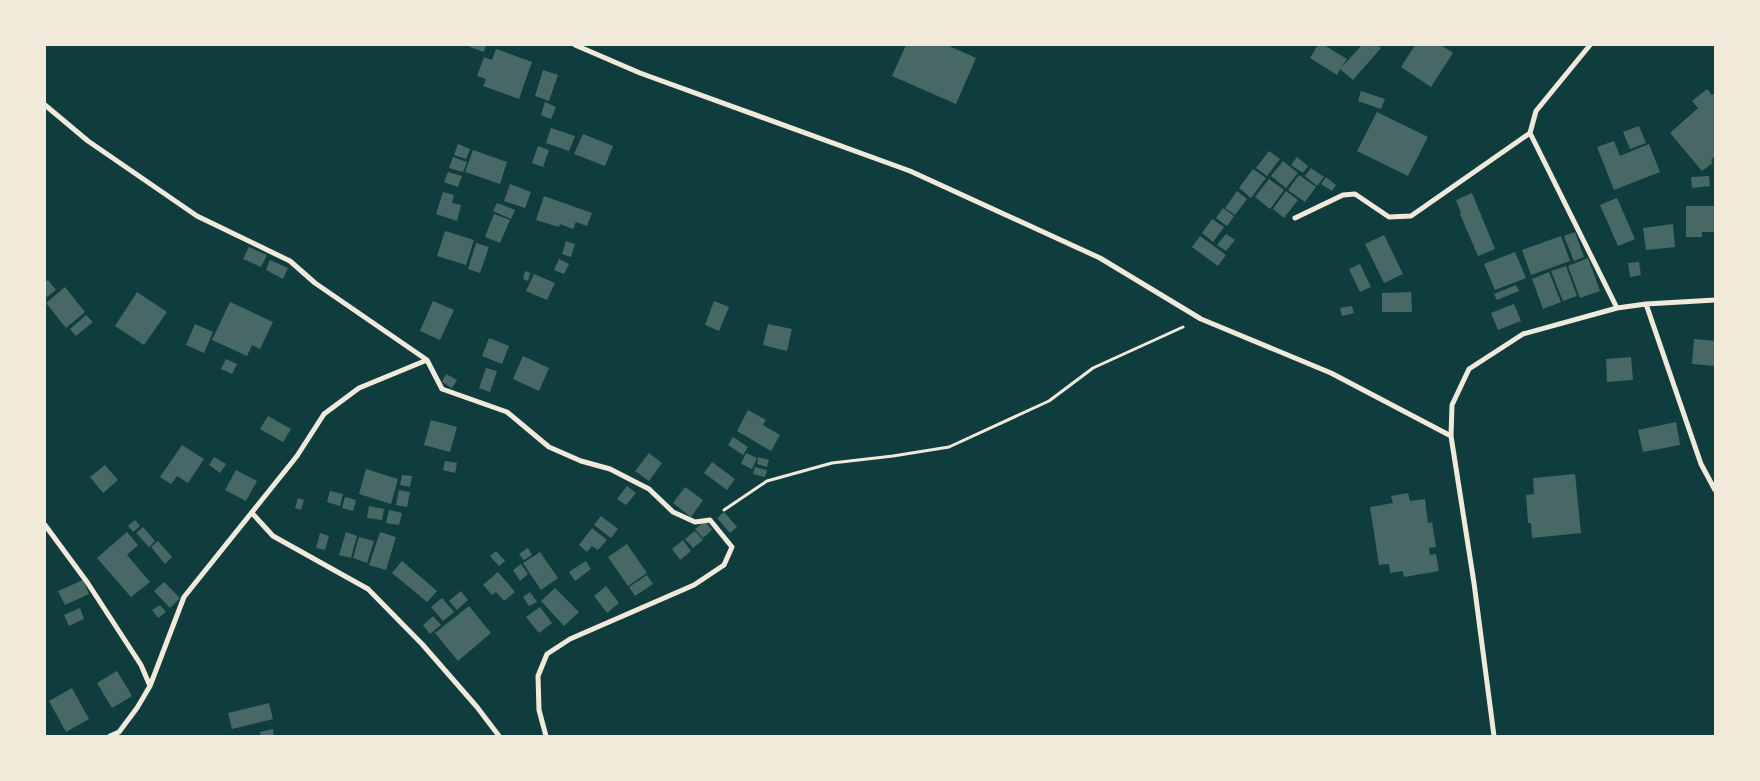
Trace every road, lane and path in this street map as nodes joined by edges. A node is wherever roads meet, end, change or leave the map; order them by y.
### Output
1 (575, 45) edge
2 (1590, 45) edge
3 (45, 105) edge
4 (1530, 133) junction
5 (1295, 218) dead end
6 (1715, 300) edge
7 (1646, 304) junction
8 (1617, 308) junction
9 (1201, 319) junction
10 (427, 360) junction
11 (1451, 436) junction
12 (1715, 490) edge
13 (252, 513) junction
14 (710, 520) junction
15 (45, 525) edge
16 (150, 686) junction
17 (110, 736) edge
18 (499, 736) edge
19 (546, 736) edge
20 (1494, 736) edge

1 - 9 street
2 - 4 street
3 - 10 street
4 - 5 street
4 - 8 street
6 - 7 street
7 - 8 street
7 - 12 street
8 - 11 street
9 - 11 street
9 - 14 path
10 - 13 street
10 - 14 street
11 - 20 street
13 - 16 street
13 - 18 street
14 - 19 street
15 - 16 street
16 - 17 street

